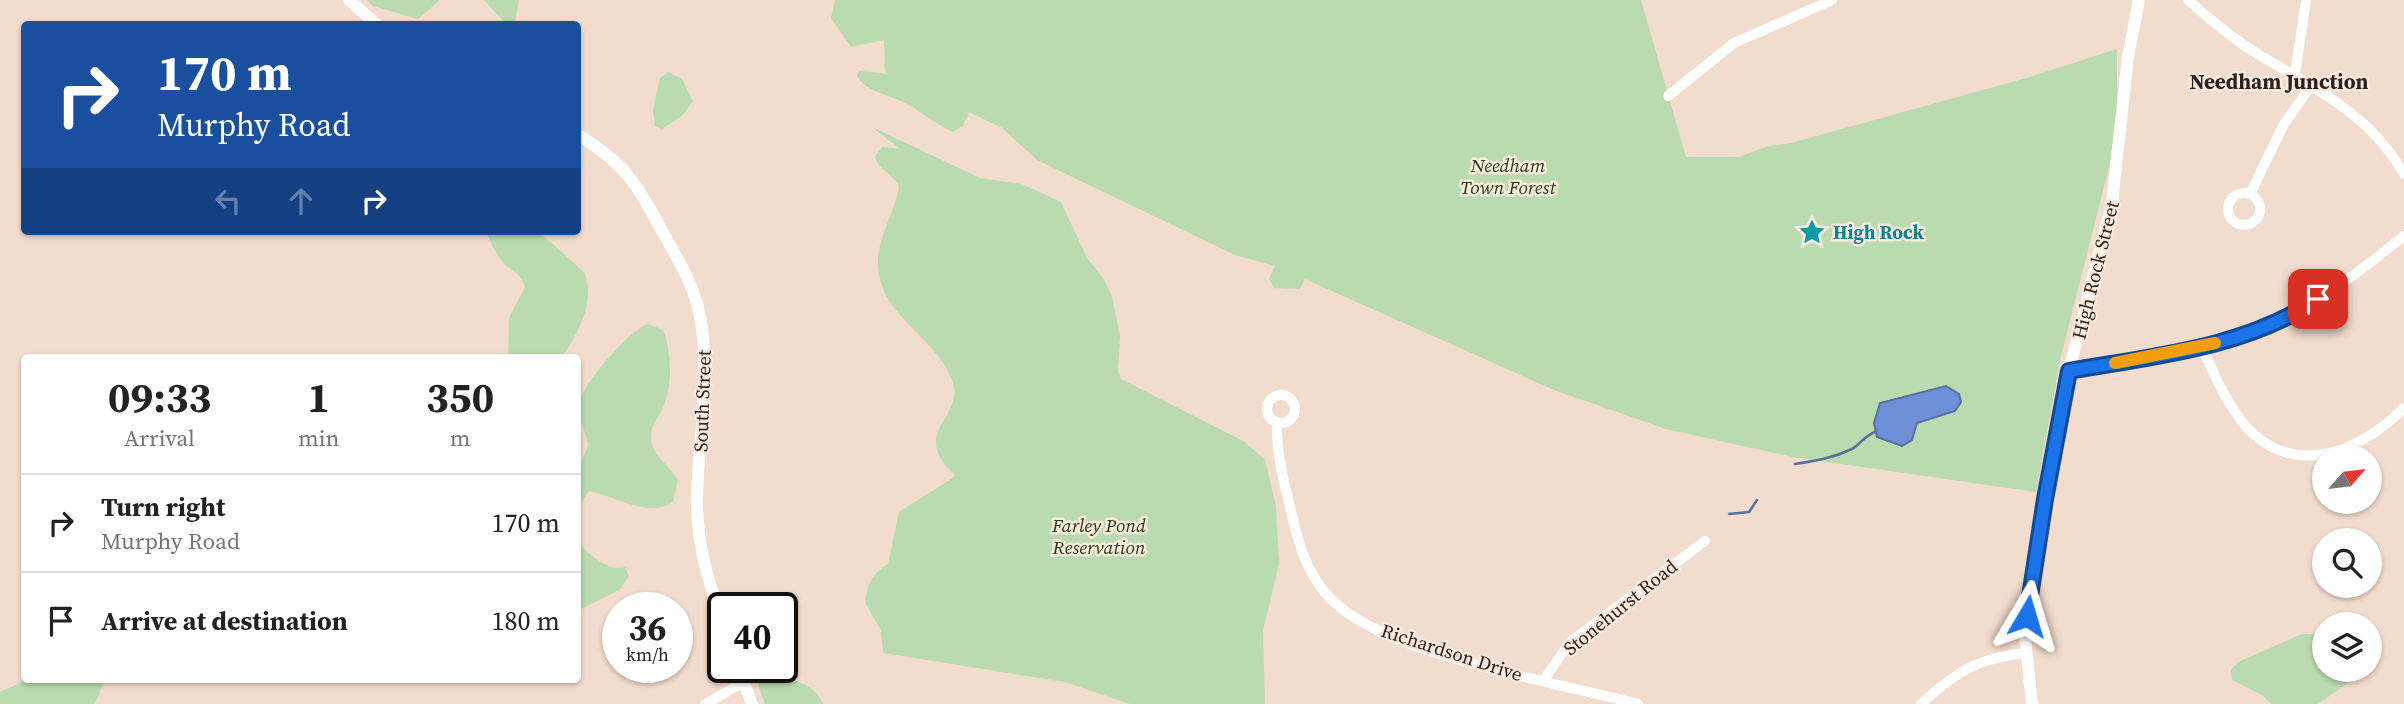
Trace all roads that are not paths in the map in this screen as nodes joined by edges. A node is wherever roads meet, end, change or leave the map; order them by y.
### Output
1 (349, 0) edge
2 (1832, 0) edge
3 (2139, 0) edge
4 (2188, 0) edge
5 (2306, 0) edge
6 (373, 21) edge
7 (2295, 74) junction
8 (2312, 84) junction
9 (1668, 96) dead end
10 (581, 137) edge
11 (2404, 174) edge
12 (2250, 194) dead end
13 (2404, 236) edge
14 (2202, 346) junction
15 (2069, 371) junction
16 (2404, 408) edge
17 (1277, 425) dead end
18 (1705, 541) dead end
19 (712, 592) edge
20 (2026, 653) junction
21 (1543, 681) junction
22 (742, 683) edge
23 (744, 683) edge
24 (705, 704) edge
25 (752, 704) edge
26 (1639, 704) edge
27 (1921, 704) edge
28 (2032, 704) edge

1 - 6 street
2 - 9 street
3 - 15 street, High Rock Street
4 - 7 street
5 - 7 street
7 - 8 street
8 - 11 street
8 - 12 street
10 - 19 street, South Street
13 - 14 street
14 - 15 street
14 - 16 street
15 - 20 street, High Rock Street
17 - 21 street, Richardson Drive
18 - 21 street, Stonehurst Road
20 - 27 street
20 - 28 street, High Rock Street
21 - 26 street, Richardson Drive
22 - 24 street
23 - 25 street

